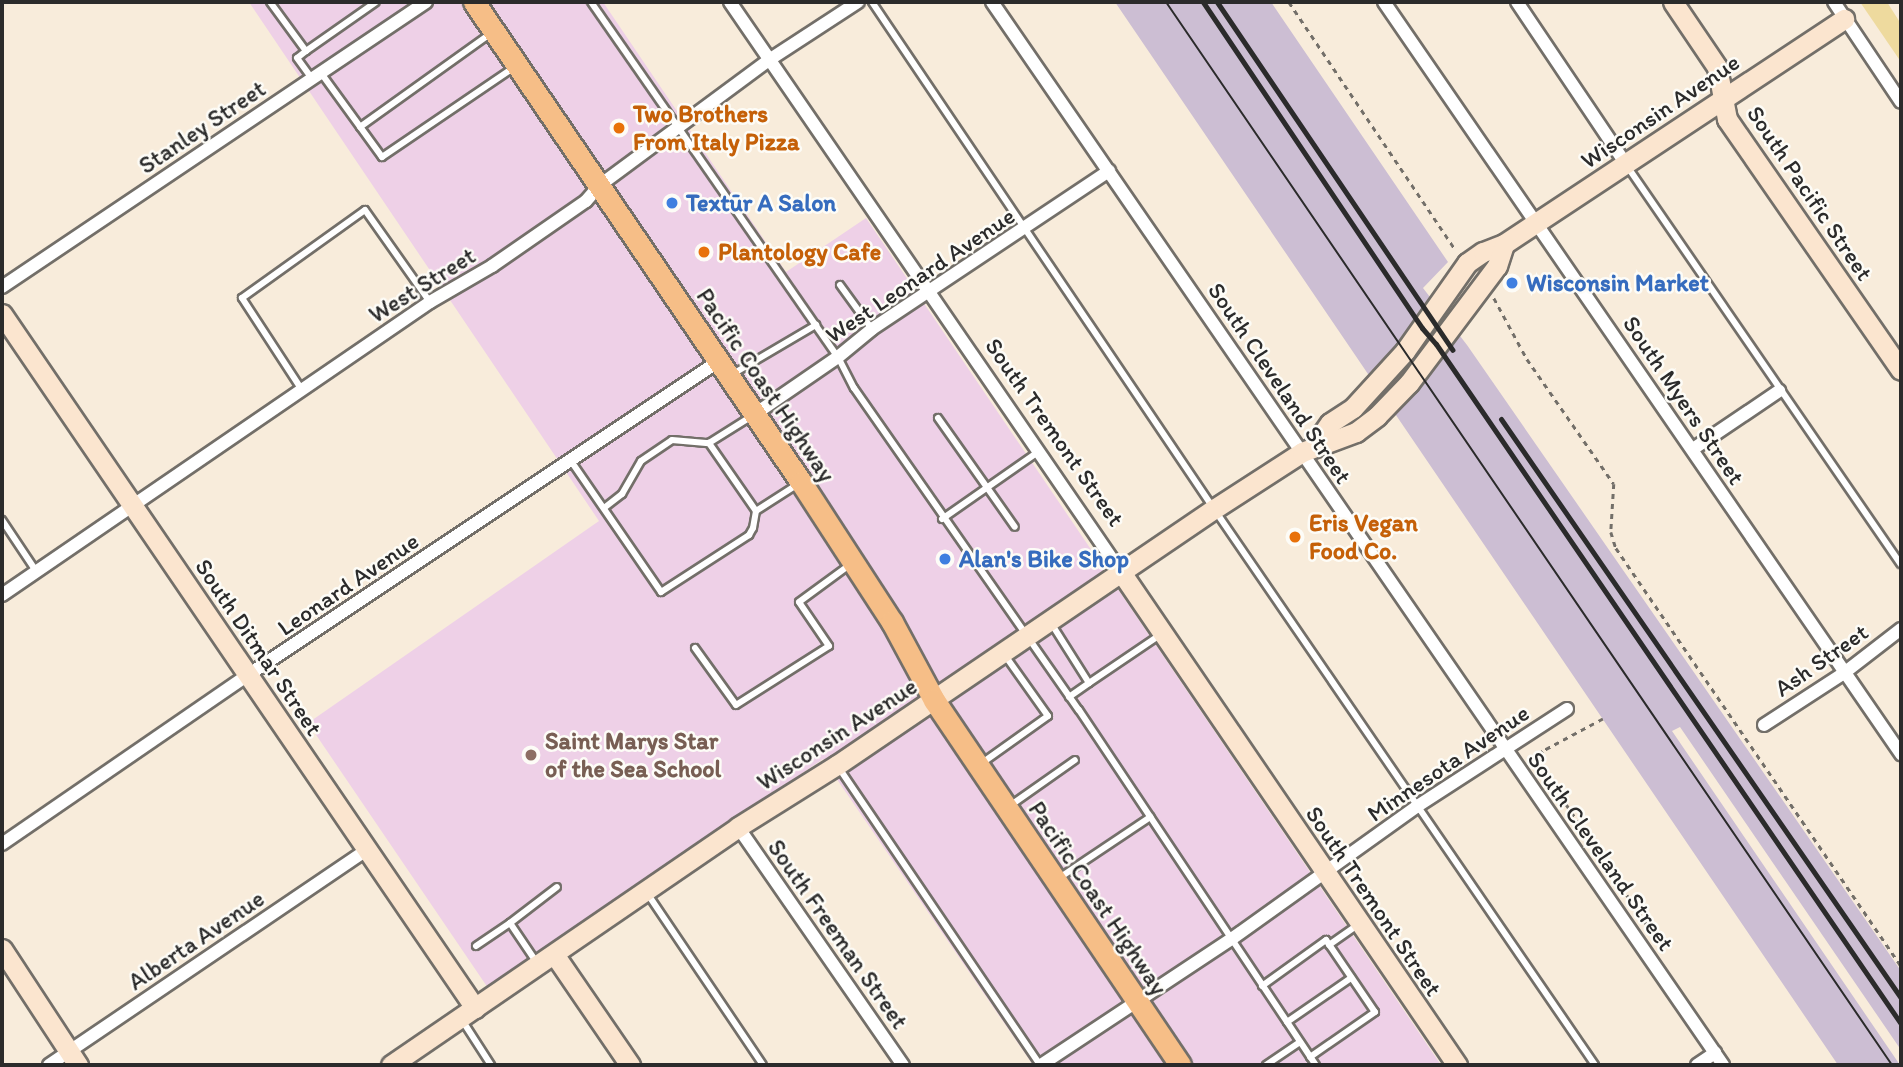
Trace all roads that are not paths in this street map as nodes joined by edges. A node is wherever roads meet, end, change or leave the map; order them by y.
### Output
1 (270, 2) edge
2 (376, 2) edge
3 (426, 2) edge
4 (474, 2) edge
5 (591, 2) edge
6 (730, 2) edge
7 (858, 2) edge
8 (872, 2) edge
9 (992, 2) edge
10 (1384, 2) edge
11 (1517, 2) edge
12 (1673, 2) edge
13 (1833, 2) edge
14 (411, 6) edge
15 (1844, 19) junction
16 (494, 30) junction
17 (306, 51) junction
18 (769, 60) junction
19 (517, 65) junction
20 (317, 76) junction
21 (1723, 98) junction
22 (1901, 102) edge
23 (360, 127) junction
24 (681, 128) junction
25 (1626, 164) junction
26 (1109, 171) junction
27 (600, 185) junction
28 (1536, 221) junction
29 (1024, 229) junction
30 (1504, 244) junction
31 (841, 285) dead end
32 (2, 287) edge
33 (929, 292) junction
34 (430, 302) junction
35 (2, 314) edge
36 (816, 325) junction
37 (872, 329) junction
38 (838, 357) junction
39 (724, 368) junction
40 (1901, 370) edge
41 (302, 390) junction
42 (1779, 391) junction
43 (755, 414) junction
44 (938, 418) dead end
45 (709, 443) junction
46 (1693, 449) junction
47 (1307, 450) junction
48 (1038, 452) junction
49 (571, 461) junction
50 (801, 482) junction
51 (987, 487) junction
52 (134, 506) junction
53 (604, 508) junction
54 (1214, 509) junction
55 (756, 511) junction
56 (942, 519) junction
57 (2, 520) edge
58 (1015, 527) dead end
59 (852, 563) junction
60 (1901, 564) edge
61 (36, 571) junction
62 (1121, 572) junction
63 (2, 595) edge
64 (1050, 621) junction
65 (1901, 629) edge
66 (1162, 634) junction
67 (1027, 636) junction
68 (695, 648) dead end
69 (1003, 653) junction
70 (1844, 673) junction
71 (248, 676) junction
72 (1089, 683) junction
73 (1069, 697) junction
74 (933, 700) junction
75 (1567, 709) dead end
76 (1764, 725) dead end
77 (1504, 748) junction
78 (1901, 754) edge
79 (1075, 760) dead end
80 (975, 762) junction
81 (837, 765) junction
82 (1416, 807) junction
83 (1006, 809) junction
84 (1150, 817) junction
85 (738, 827) junction
86 (2, 844) edge
87 (368, 849) junction
88 (1324, 872) junction
89 (1054, 881) junction
90 (557, 887) dead end
91 (646, 891) junction
92 (510, 923) junction
93 (1360, 923) junction
94 (1233, 938) junction
95 (1329, 945) junction
96 (476, 946) dead end
97 (2, 949) edge
98 (554, 954) junction
99 (538, 965) junction
100 (1352, 978) junction
101 (1262, 986) junction
102 (1135, 1001) junction
103 (468, 1013) junction
104 (1287, 1022) junction
105 (1300, 1042) junction
106 (1715, 1053) junction
107 (1310, 1057) junction
108 (74, 1058) edge
109 (48, 1065) edge
110 (391, 1065) edge
111 (491, 1065) edge
112 (630, 1065) edge
113 (763, 1065) edge
114 (903, 1065) edge
115 (1040, 1065) edge
116 (1180, 1065) edge
117 (1266, 1065) edge
118 (1316, 1065) edge
119 (1457, 1065) edge
120 (1595, 1065) edge
121 (1697, 1065) edge
122 (1723, 1065) edge

1 - 17 lane
2 - 17 lane
3 - 14 street, Stanley Street
4 - 16 main road, Pacific Coast Highway
5 - 24 lane
6 - 18 street, South Tremont Street
7 - 18 street, West Street
8 - 29 lane
9 - 26 street, South Cleveland Street
10 - 28 street, South Myers Street
11 - 25 street
12 - 21 main road, South Pacific Street
13 - 15 street
14 - 20 street, Stanley Street
15 - 21 main road, Wisconsin Avenue
15 - 22 street
16 - 19 main road, Pacific Coast Highway
16 - 23 lane
17 - 20 lane
18 - 24 street, West Street
18 - 33 street, South Tremont Street
19 - 23 lane
19 - 27 main road, Pacific Coast Highway
20 - 23 lane
20 - 32 street, Stanley Street
21 - 25 main road, Wisconsin Avenue
21 - 40 main road, South Pacific Street
24 - 27 street, West Street
24 - 36 lane
25 - 28 main road, Wisconsin Avenue
25 - 42 lane
26 - 29 street, West Leonard Avenue
26 - 47 street, South Cleveland Street
27 - 34 street, West Street
27 - 39 main road, Pacific Coast Highway
28 - 30 main road, Wisconsin Avenue
28 - 46 street, South Myers Street
29 - 33 street, West Leonard Avenue
29 - 54 lane
30 - 47 main road, Wisconsin Avenue
30 - 47 main road, Wisconsin Avenue
31 - 37 lane
33 - 37 street, West Leonard Avenue
33 - 48 street, South Tremont Street
34 - 41 street, West Street
34 - 41 lane
35 - 52 main road, South Ditmar Street
36 - 38 lane
36 - 39 lane
37 - 38 street, West Leonard Avenue
38 - 43 street, West Leonard Avenue
38 - 56 lane
39 - 43 main road, Pacific Coast Highway
39 - 49 street, Leonard Avenue
41 - 52 street, West Street
42 - 46 street
42 - 60 lane
43 - 45 lane
43 - 50 main road, Pacific Coast Highway
44 - 51 lane
45 - 53 lane
45 - 55 lane
46 - 70 street, South Myers Street
47 - 54 main road, Wisconsin Avenue
47 - 77 street, South Cleveland Street
48 - 51 lane
48 - 62 street, South Tremont Street
49 - 53 lane
49 - 71 street, Leonard Avenue
50 - 55 lane
50 - 59 main road, Pacific Coast Highway
51 - 56 lane
51 - 58 lane
52 - 61 street, West Street
52 - 71 main road, South Ditmar Street
53 - 55 lane
54 - 62 main road, Wisconsin Avenue
54 - 82 lane
56 - 67 lane
57 - 61 lane
59 - 68 lane
59 - 74 main road, Pacific Coast Highway
61 - 63 street, West Street
62 - 64 main road, Wisconsin Avenue
62 - 66 main road, South Tremont Street
64 - 67 main road, Wisconsin Avenue
64 - 72 lane
65 - 70 street, Ash Street
66 - 72 lane
66 - 88 main road, South Tremont Street
67 - 69 main road, Wisconsin Avenue
67 - 73 lane
69 - 74 main road, Wisconsin Avenue
69 - 80 lane
70 - 76 street, Ash Street
70 - 78 street, South Myers Street
71 - 86 street, Leonard Avenue
71 - 87 main road, South Ditmar Street
72 - 73 lane
73 - 84 lane
74 - 80 main road, Pacific Coast Highway
74 - 81 main road, Wisconsin Avenue
75 - 77 street, Minnesota Avenue
77 - 82 street, Minnesota Avenue
77 - 106 street, South Cleveland Street
79 - 83 lane
80 - 83 main road, Pacific Coast Highway
81 - 85 main road, Wisconsin Avenue
81 - 115 lane
82 - 88 street, Minnesota Avenue
82 - 120 lane
83 - 89 main road, Pacific Coast Highway
84 - 89 lane
84 - 94 lane
85 - 91 main road, Wisconsin Avenue
85 - 114 street, South Freeman Street
87 - 103 main road, South Ditmar Street
87 - 108 street, Alberta Avenue
88 - 93 main road, South Tremont Street
88 - 94 street, Minnesota Avenue
89 - 102 main road, Pacific Coast Highway
90 - 92 lane
91 - 98 main road, Wisconsin Avenue
91 - 113 lane
92 - 96 lane
92 - 99 lane
93 - 95 lane
93 - 119 main road, South Tremont Street
94 - 101 lane
94 - 102 street, Minnesota Avenue
95 - 100 lane
95 - 101 lane
97 - 108 main road
98 - 99 main road, Wisconsin Avenue
98 - 112 main road
99 - 103 main road, Wisconsin Avenue
100 - 104 lane
100 - 107 lane
101 - 104 lane
102 - 115 street, Minnesota Avenue
102 - 116 main road, Pacific Coast Highway
103 - 110 main road, Wisconsin Avenue
103 - 111 lane
104 - 105 lane
105 - 107 lane
105 - 117 lane
106 - 121 street
106 - 122 street, South Cleveland Street
107 - 118 lane
108 - 109 street, Alberta Avenue

